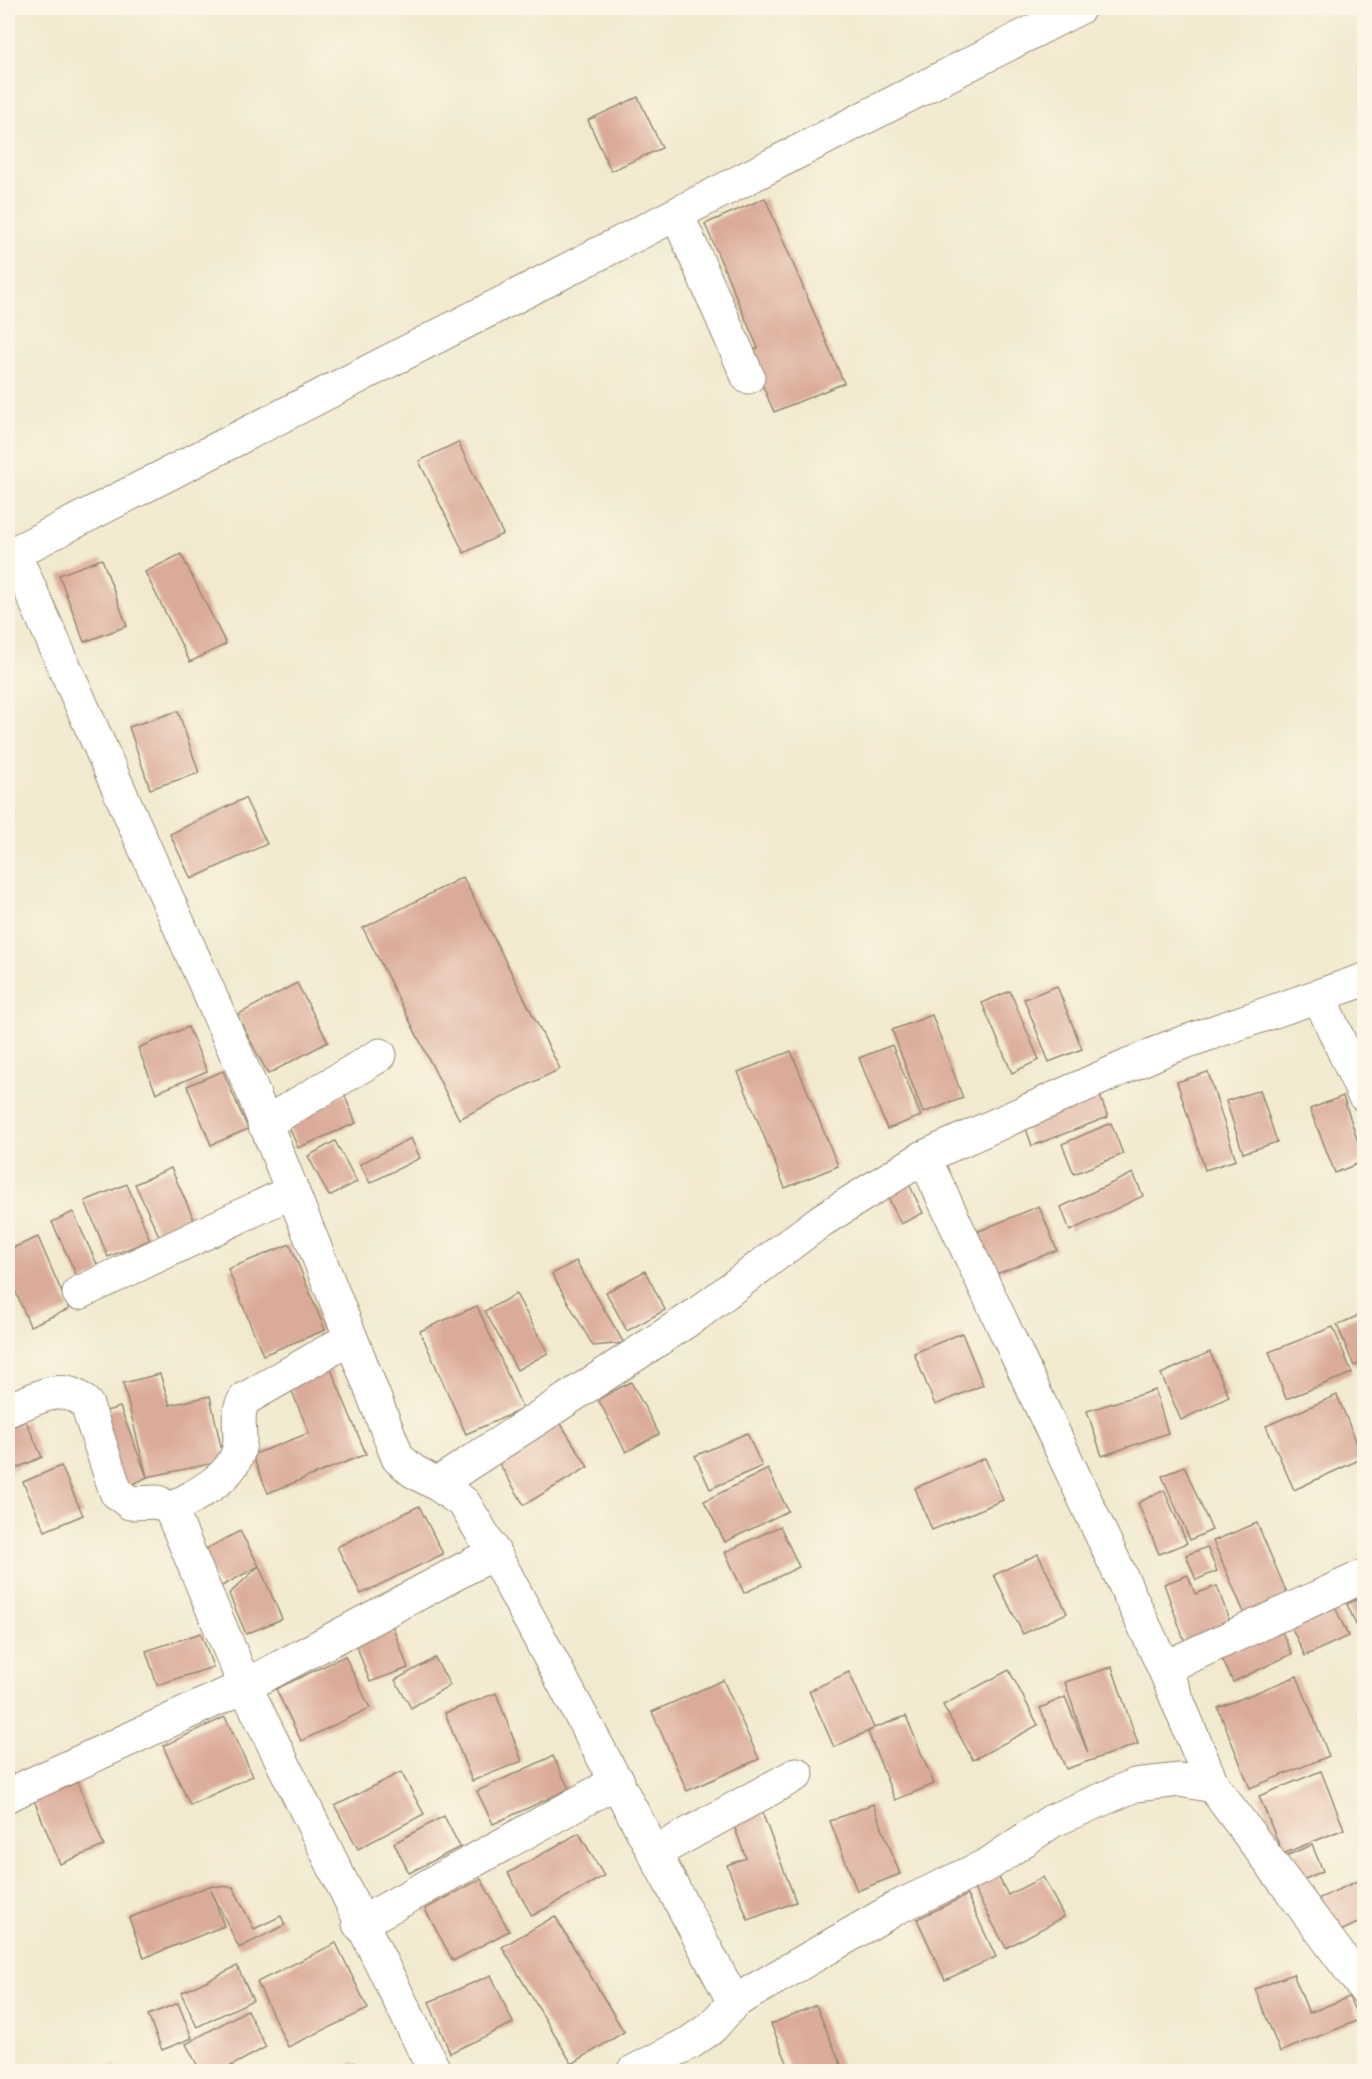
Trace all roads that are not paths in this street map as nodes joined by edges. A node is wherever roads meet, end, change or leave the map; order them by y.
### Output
1 (1079, 8) edge
2 (677, 214) junction
3 (748, 377) dead end
4 (11, 554) edge
5 (1365, 980) edge
6 (1319, 997) junction
7 (380, 1055) dead end
8 (1365, 1095) edge
9 (264, 1124) junction
10 (924, 1157) junction
11 (291, 1192) junction
12 (79, 1293) dead end
13 (351, 1338) junction
14 (8, 1410) edge
15 (437, 1484) junction
16 (179, 1531) junction
17 (494, 1553) junction
18 (1365, 1576) edge
19 (1164, 1668) junction
20 (245, 1686) junction
21 (797, 1774) dead end
22 (618, 1781) junction
23 (1213, 1786) junction
24 (8, 1795) edge
25 (656, 1852) junction
26 (359, 1924) junction
27 (1365, 1988) edge
28 (734, 2002) junction
29 (435, 2072) edge
30 (633, 2072) edge

1 - 2 street
2 - 3 street
2 - 4 street
4 - 9 street
5 - 6 street
6 - 8 street
6 - 10 street
7 - 9 street
9 - 11 street
10 - 15 street
10 - 19 street
11 - 12 street
11 - 13 street
13 - 15 street
13 - 16 street
14 - 16 street
15 - 17 street
16 - 20 street
17 - 20 street
17 - 22 street
18 - 19 street
19 - 23 street
20 - 24 street
20 - 26 street
21 - 25 street
22 - 25 street
22 - 26 street
23 - 27 street
23 - 28 street
25 - 28 street
26 - 29 street
28 - 30 street

